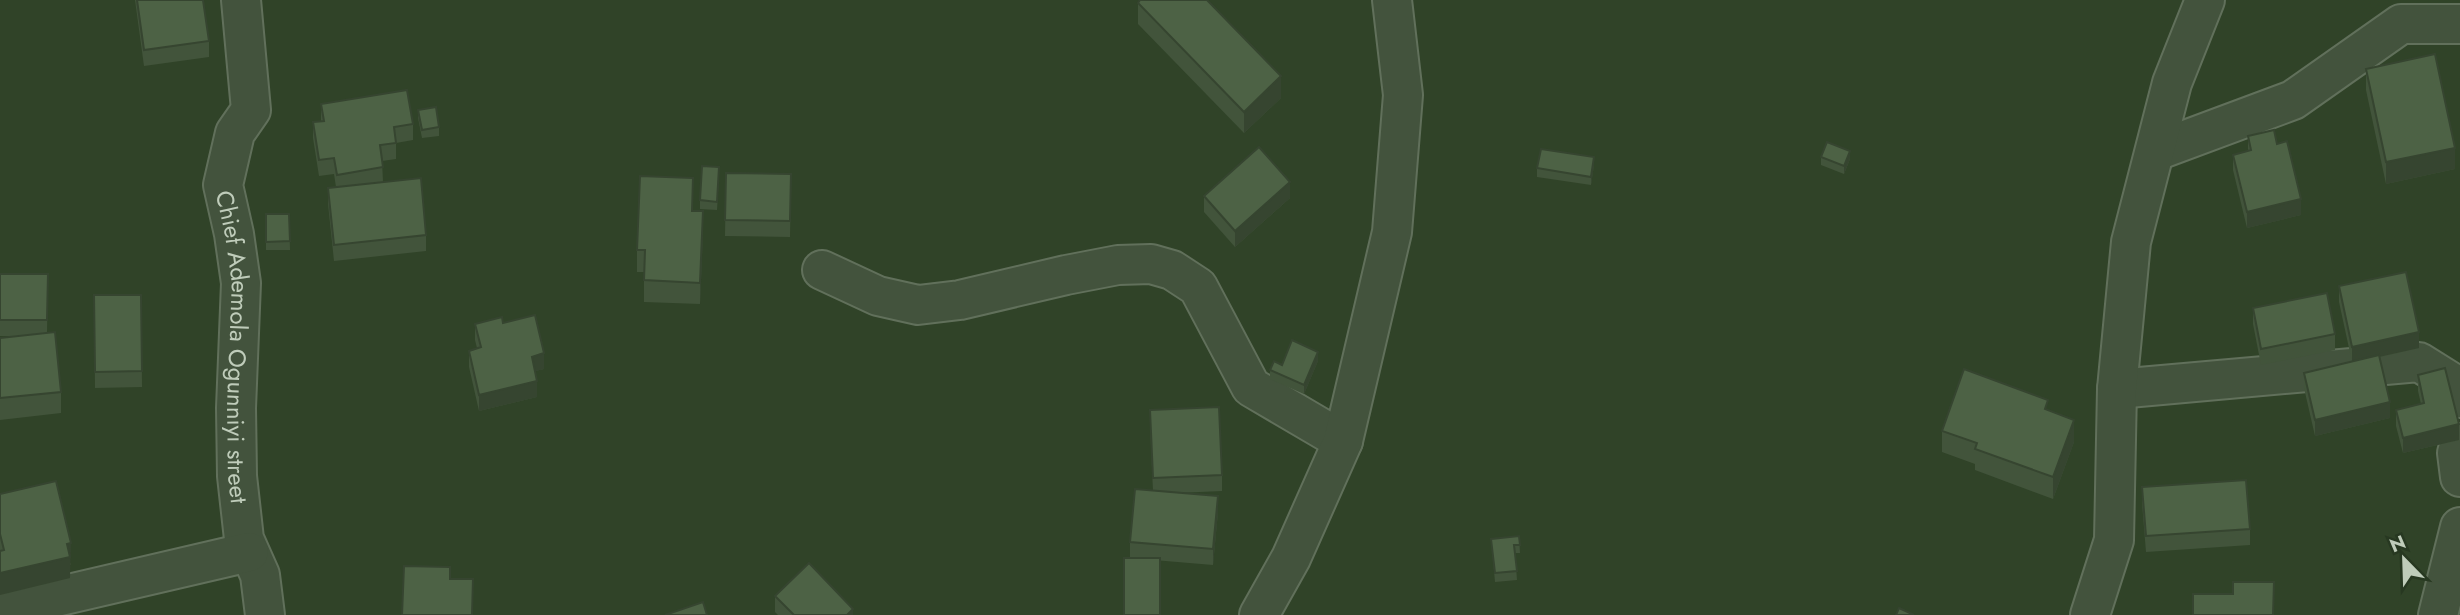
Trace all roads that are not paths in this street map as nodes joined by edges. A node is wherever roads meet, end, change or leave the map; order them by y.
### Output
1 (241, 0) edge
2 (1392, 0) edge
3 (2205, 0) edge
4 (2460, 24) edge
5 (2156, 151) junction
6 (822, 270) dead end
7 (2117, 389) junction
8 (2460, 398) edge
9 (1343, 440) junction
10 (2460, 443) edge
11 (2460, 477) edge
12 (2460, 527) edge
13 (249, 552) junction
14 (0, 610) edge
15 (265, 615) edge
16 (1259, 615) edge
17 (2090, 615) edge
18 (2438, 615) edge

1 - 13 street, Chief Ademola Ogunniyi street
2 - 9 street
3 - 5 street
4 - 5 street
5 - 7 street
6 - 9 street
7 - 8 street
7 - 17 street
9 - 16 street
10 - 11 street
12 - 18 street
13 - 14 street
13 - 15 street, Chief Ademola Ogunniyi street

